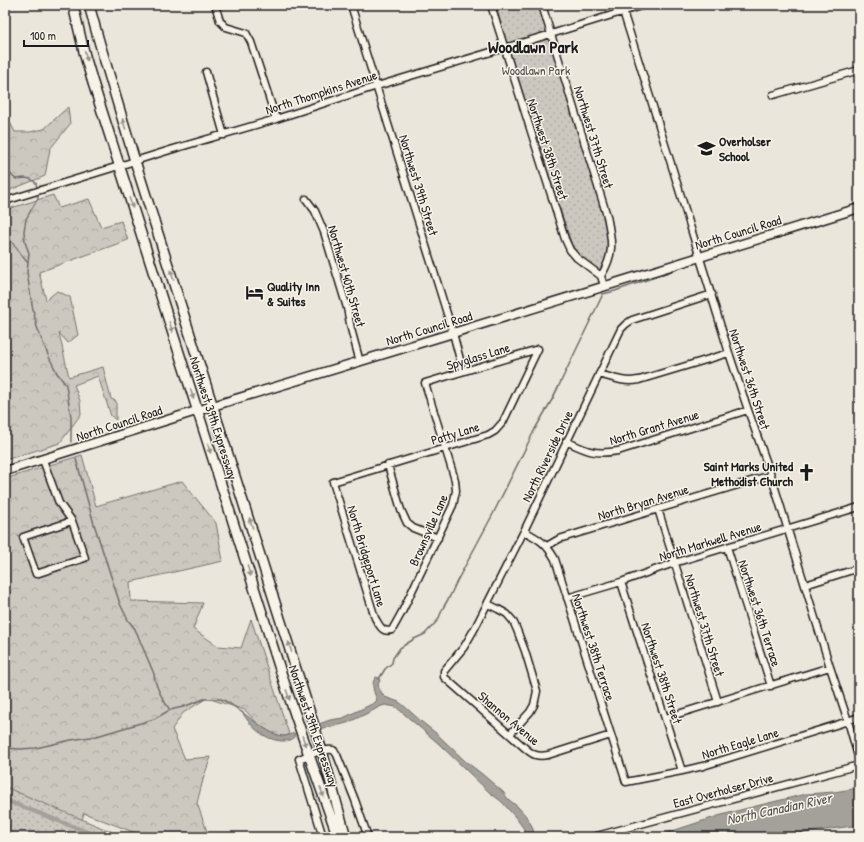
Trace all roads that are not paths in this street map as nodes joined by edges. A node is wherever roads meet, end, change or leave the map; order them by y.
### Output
1 (73, 5) edge
2 (89, 5) edge
3 (215, 5) edge
4 (351, 5) edge
5 (491, 5) edge
6 (542, 5) edge
7 (644, 5) edge
8 (622, 8) edge
9 (94, 25) junction
10 (79, 30) junction
11 (551, 34) junction
12 (504, 48) junction
13 (859, 70) edge
14 (206, 72) dead end
15 (377, 86) junction
16 (772, 95) dead end
17 (276, 119) junction
18 (224, 135) junction
19 (136, 161) junction
20 (120, 166) junction
21 (306, 199) dead end
22 (5, 201) edge
23 (859, 208) edge
24 (700, 256) junction
25 (601, 276) junction
26 (604, 286) junction
27 (712, 294) junction
28 (453, 333) junction
29 (538, 349) joint
30 (729, 353) junction
31 (360, 362) junction
32 (463, 371) junction
33 (600, 374) junction
34 (425, 383) joint
35 (213, 406) junction
36 (198, 410) junction
37 (748, 410) junction
38 (566, 441) junction
39 (445, 448) junction
40 (43, 460) junction
41 (388, 466) junction
42 (5, 471) edge
43 (771, 474) junction
44 (333, 482) joint
45 (859, 507) edge
46 (658, 509) junction
47 (72, 521) junction
48 (787, 529) junction
49 (524, 531) junction
50 (438, 538) junction
51 (547, 546) junction
52 (727, 547) junction
53 (674, 563) junction
54 (859, 568) edge
55 (621, 582) junction
56 (805, 585) junction
57 (568, 598) junction
58 (488, 604) junction
59 (387, 631) joint
60 (830, 667) junction
61 (444, 677) joint
62 (772, 686) junction
63 (718, 702) junction
64 (859, 717) edge
65 (665, 718) junction
66 (848, 721) junction
67 (510, 734) junction
68 (611, 735) junction
69 (322, 751) junction
70 (309, 755) junction
71 (859, 760) edge
72 (859, 765) edge
73 (682, 771) junction
74 (626, 782) joint
75 (323, 837) edge
76 (338, 837) edge
77 (346, 837) edge
78 (368, 837) edge
79 (593, 837) edge

1 - 10 highway, Northwest 39th Expressway
2 - 9 highway, Northwest 39th Expressway
3 - 17 street
4 - 15 street, Northwest 39th Street
5 - 12 street, Northwest 38th Street
6 - 11 street, Northwest 37th Street
7 - 8 street, North Thompkins Avenue
8 - 11 street, North Thompkins Avenue
8 - 24 street, Northwest 36th Street
9 - 10 highway
19 -> 9 highway, Northwest 39th Expressway
10 -> 20 highway, Northwest 39th Expressway
11 - 12 street, North Thompkins Avenue
11 - 25 street, Northwest 37th Street
12 - 15 street, North Thompkins Avenue
12 - 25 street, Northwest 38th Street
13 - 16 street
14 - 18 street
15 - 17 street, North Thompkins Avenue
15 - 28 street, Northwest 39th Street
17 - 18 street, North Thompkins Avenue
18 - 19 street, North Thompkins Avenue
19 - 20 street, North Thompkins Avenue
35 -> 19 highway, Northwest 39th Expressway
20 - 22 street, North Thompkins Avenue
20 -> 36 highway, Northwest 39th Expressway
21 - 31 street, Northwest 40th Street
23 - 24 main road, North Council Road
24 - 26 main road, North Council Road
24 - 27 street, Northwest 36th Street
25 - 26 street
26 - 28 main road, North Council Road
27 - 30 street, Northwest 36th Street
27 - 33 street, North Riverside Drive
28 - 31 main road, North Council Road
28 - 32 street, Northwest 39th Street
29 - 32 street, Spyglass Lane
29 - 39 street, Patty Lane
30 - 33 street
30 - 37 street, Northwest 36th Street
31 - 35 main road, North Council Road
32 - 34 street, Spyglass Lane
33 - 38 street, North Riverside Drive
34 - 39 street, Brownsville Lane
35 - 36 main road, North Council Road
69 -> 35 highway, Northwest 39th Expressway
36 - 40 main road, North Council Road
36 -> 70 highway, Northwest 39th Expressway
37 - 38 street, North Grant Avenue
37 - 43 street, Northwest 36th Street
38 - 49 street, North Riverside Drive
39 - 41 street, Patty Lane
39 - 50 street, Brownsville Lane
40 - 42 main road, North Council Road
40 - 47 street
41 - 44 street, Patty Lane
41 - 50 street
43 - 46 street, North Bryan Avenue
43 - 48 street, Northwest 36th Street
44 - 59 street, North Bridgeport Lane
45 - 48 street, North Markwell Avenue
46 - 51 street, North Bryan Avenue
46 - 53 street, Northwest 37th Street
47 - 47 street
48 - 52 street, North Markwell Avenue
48 - 56 street, Northwest 36th Street
49 - 51 street, Northwest 38th Terrace
49 - 58 street, North Riverside Drive
50 - 59 street, Brownsville Lane
51 - 57 street, Northwest 38th Terrace
52 - 53 street, North Markwell Avenue
52 - 62 street, Northwest 36th Terrace
53 - 55 street, North Markwell Avenue
53 - 63 street, Northwest 37th Street
54 - 56 street
55 - 57 street, North Markwell Avenue
55 - 65 street, Northwest 38th Street
56 - 60 street, Northwest 36th Street
57 - 68 street, Northwest 38th Terrace
58 - 61 street, North Riverside Drive
58 - 67 street
60 - 62 street
60 - 66 street, Northwest 36th Street
61 - 67 street, Shannon Avenue
62 - 63 street
63 - 65 street
64 - 66 street, North Eagle Lane
65 - 73 street, Northwest 38th Street
66 - 71 street, Northwest 36th Street
66 - 73 street, North Eagle Lane
67 - 68 street, Shannon Avenue
68 - 74 street, Northwest 38th Terrace
69 - 70 street
69 - 77 highway, Northwest 39th Expressway
69 - 78 street
70 - 75 street
70 -> 76 highway, Northwest 39th Expressway
72 - 79 street, East Overholser Drive
73 - 74 street, North Eagle Lane

